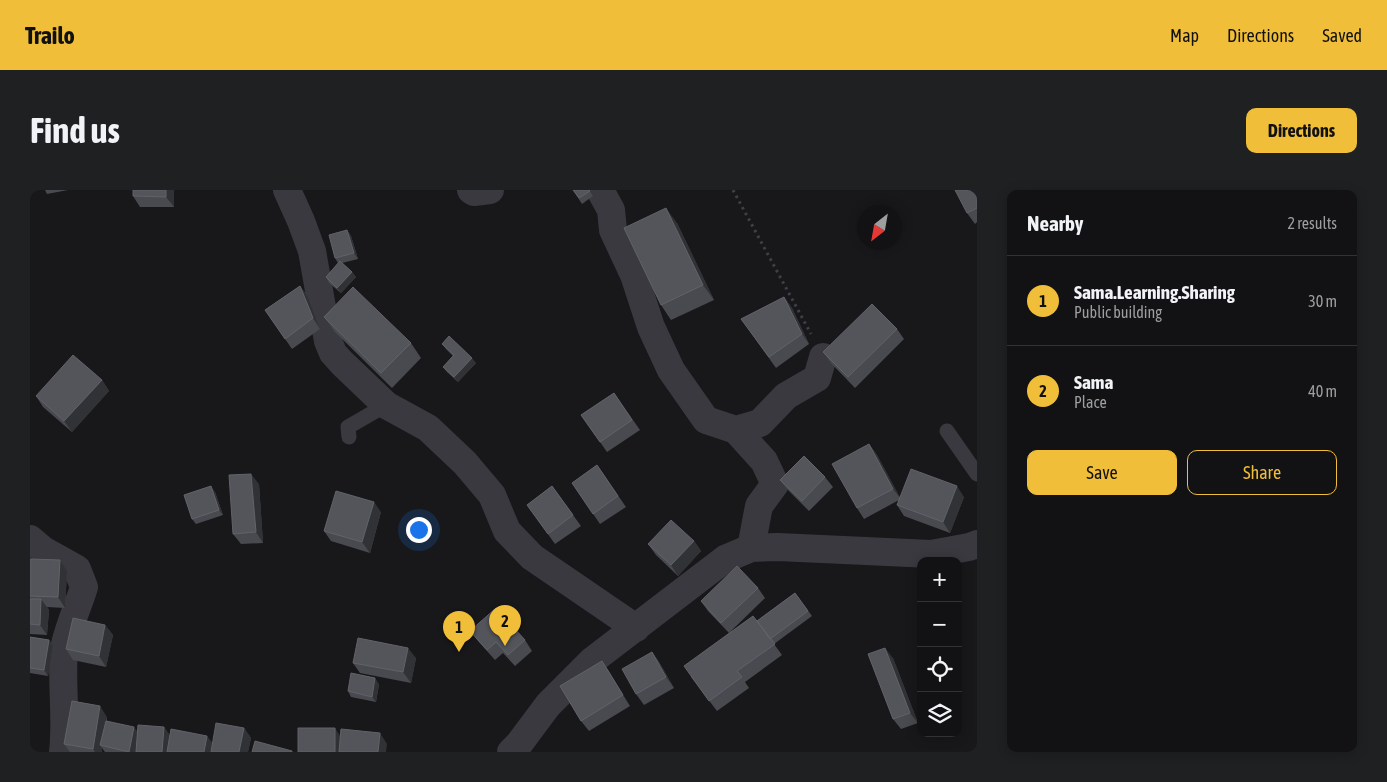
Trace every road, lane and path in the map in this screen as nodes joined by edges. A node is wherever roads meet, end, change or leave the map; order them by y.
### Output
1 (287, 190) edge
2 (472, 190) edge
3 (490, 190) edge
4 (600, 190) edge
5 (733, 190) edge
6 (823, 357) joint
7 (386, 405) junction
8 (736, 430) junction
9 (947, 431) dead end
10 (349, 437) dead end
11 (977, 474) edge
12 (30, 539) edge
13 (977, 544) edge
14 (750, 548) junction
15 (636, 628) junction
16 (63, 752) edge
17 (511, 752) edge

1 - 7 street
2 - 3 street
4 - 8 street
5 - 6 path
6 - 8 street
7 - 10 lane
7 - 15 street
8 - 14 street
9 - 11 lane
12 - 16 street
13 - 14 street
14 - 15 street
15 - 17 street

